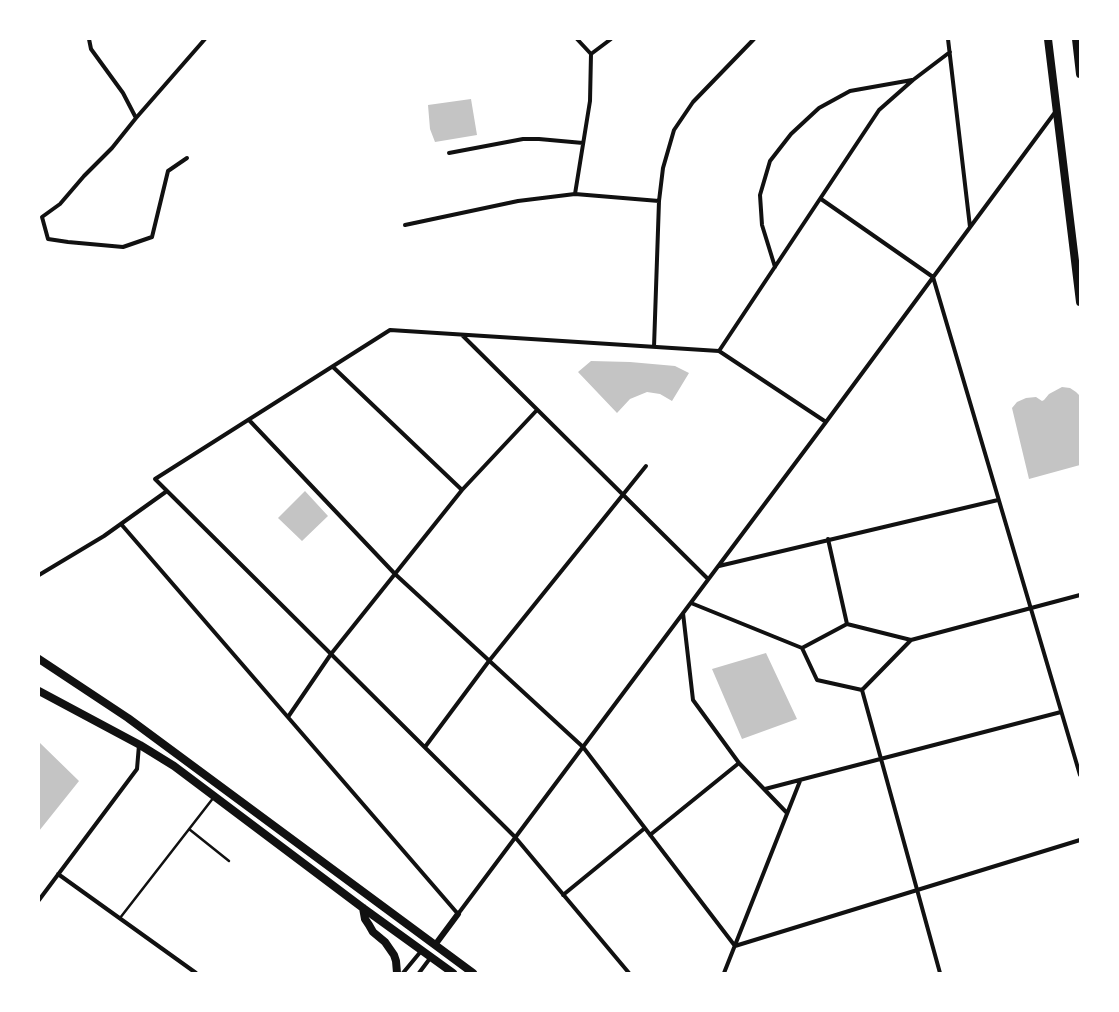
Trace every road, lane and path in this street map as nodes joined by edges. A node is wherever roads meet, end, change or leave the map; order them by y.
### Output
1 (89, 39) edge
2 (205, 39) edge
3 (577, 39) edge
4 (611, 39) edge
5 (754, 39) edge
6 (948, 39) edge
7 (1048, 39) edge
8 (1076, 39) edge
9 (950, 52) junction
10 (591, 54) junction
11 (1080, 74) edge
12 (912, 80) junction
13 (1056, 110) junction
14 (136, 118) junction
15 (583, 143) junction
16 (449, 153) dead end
17 (187, 158) dead end
18 (575, 194) junction
19 (821, 198) junction
20 (659, 201) junction
21 (405, 225) dead end
22 (970, 228) junction
23 (775, 267) junction
24 (933, 277) junction
25 (1080, 302) edge
26 (462, 335) junction
27 (654, 347) junction
28 (719, 351) junction
29 (333, 367) junction
30 (537, 410) junction
31 (249, 420) junction
32 (826, 422) junction
33 (646, 466) dead end
34 (462, 490) junction
35 (167, 491) junction
36 (623, 494) junction
37 (998, 500) junction
38 (121, 524) junction
39 (828, 539) junction
40 (718, 566) junction
41 (395, 574) junction
42 (39, 575) edge
43 (708, 579) junction
44 (1080, 595) edge
45 (690, 603) junction
46 (1030, 608) junction
47 (683, 613) junction
48 (847, 624) junction
49 (911, 640) junction
50 (802, 648) junction
51 (331, 654) junction
52 (39, 659) edge
53 (489, 661) junction
54 (862, 690) junction
55 (39, 691) edge
56 (1061, 712) junction
57 (288, 717) junction
58 (140, 745) junction
59 (425, 747) junction
60 (583, 747) junction
61 (881, 759) junction
62 (739, 763) junction
63 (1080, 775) edge
64 (800, 780) junction
65 (764, 790) junction
66 (214, 796) junction
67 (787, 813) junction
68 (645, 828) junction
69 (189, 829) junction
70 (650, 835) junction
71 (515, 837) junction
72 (1080, 840) edge
73 (229, 860) dead end
74 (58, 874) junction
75 (917, 890) junction
76 (563, 895) junction
77 (39, 900) edge
78 (363, 908) junction
79 (458, 914) junction
80 (120, 918) junction
81 (435, 945) junction
82 (735, 946) junction
83 (422, 950) junction
84 (431, 957) junction
85 (196, 973) edge
86 (397, 973) edge
87 (404, 973) edge
88 (419, 973) edge
89 (453, 973) edge
90 (473, 973) edge
91 (629, 973) edge
92 (724, 973) edge
93 (940, 973) edge

1 - 14 street
2 - 14 street
3 - 10 street
4 - 10 street
5 - 20 street
6 - 9 street
7 - 13 main road
8 - 11 main road
9 - 12 street
9 - 22 street
10 - 15 street
12 - 19 street
12 - 23 street
13 - 22 street
13 - 25 main road
14 - 17 street
15 - 16 street
15 - 18 street
18 - 20 street
18 - 21 street
19 - 23 street
19 - 24 street
20 - 27 street
22 - 24 street
23 - 28 street
24 - 32 street
24 - 37 street
26 - 27 street
26 - 29 street
26 - 30 street
27 - 28 street
28 - 32 street
29 - 31 street
29 - 34 street
30 - 34 street
30 - 36 street
31 - 35 street
31 - 41 street
32 - 40 street
33 - 36 street
34 - 41 street
35 - 38 street
35 - 51 street
36 - 43 street
36 - 53 street
37 - 39 street
37 - 46 street
38 - 42 street
38 - 57 street
39 - 40 street
39 - 48 street
40 - 43 street
41 - 51 street
41 - 53 street
43 - 45 street
44 - 46 street
45 - 47 street
45 - 50 street
46 - 49 street
46 - 56 street
47 - 60 street
47 - 62 street
48 - 49 street
48 - 50 street
49 - 54 street
50 - 54 street
51 - 57 street
51 - 59 street
52 - 81 main road
53 - 59 street
53 - 60 street
54 - 61 street
55 - 58 main road
56 - 61 street
56 - 63 street
57 - 79 street
58 - 66 main road
58 - 74 street
59 - 71 street
60 - 68 street
60 - 71 street
61 - 64 street
61 - 75 street
62 - 65 street
62 - 70 street
64 - 65 street
64 - 67 street
65 - 67 street
66 - 69 lane
66 - 78 main road
67 - 82 street
68 - 70 street
68 - 76 street
69 - 73 lane
69 - 80 lane
70 - 82 street
71 - 76 street
71 - 79 street
72 - 75 street
74 - 77 street
74 - 80 street
75 - 82 street
75 - 93 street
76 - 91 street
78 - 83 main road
78 - 86 main road
79 - 81 street
80 - 85 street
81 - 90 main road
82 - 92 street
83 - 84 main road
83 - 87 street
84 - 88 street
84 - 89 main road

